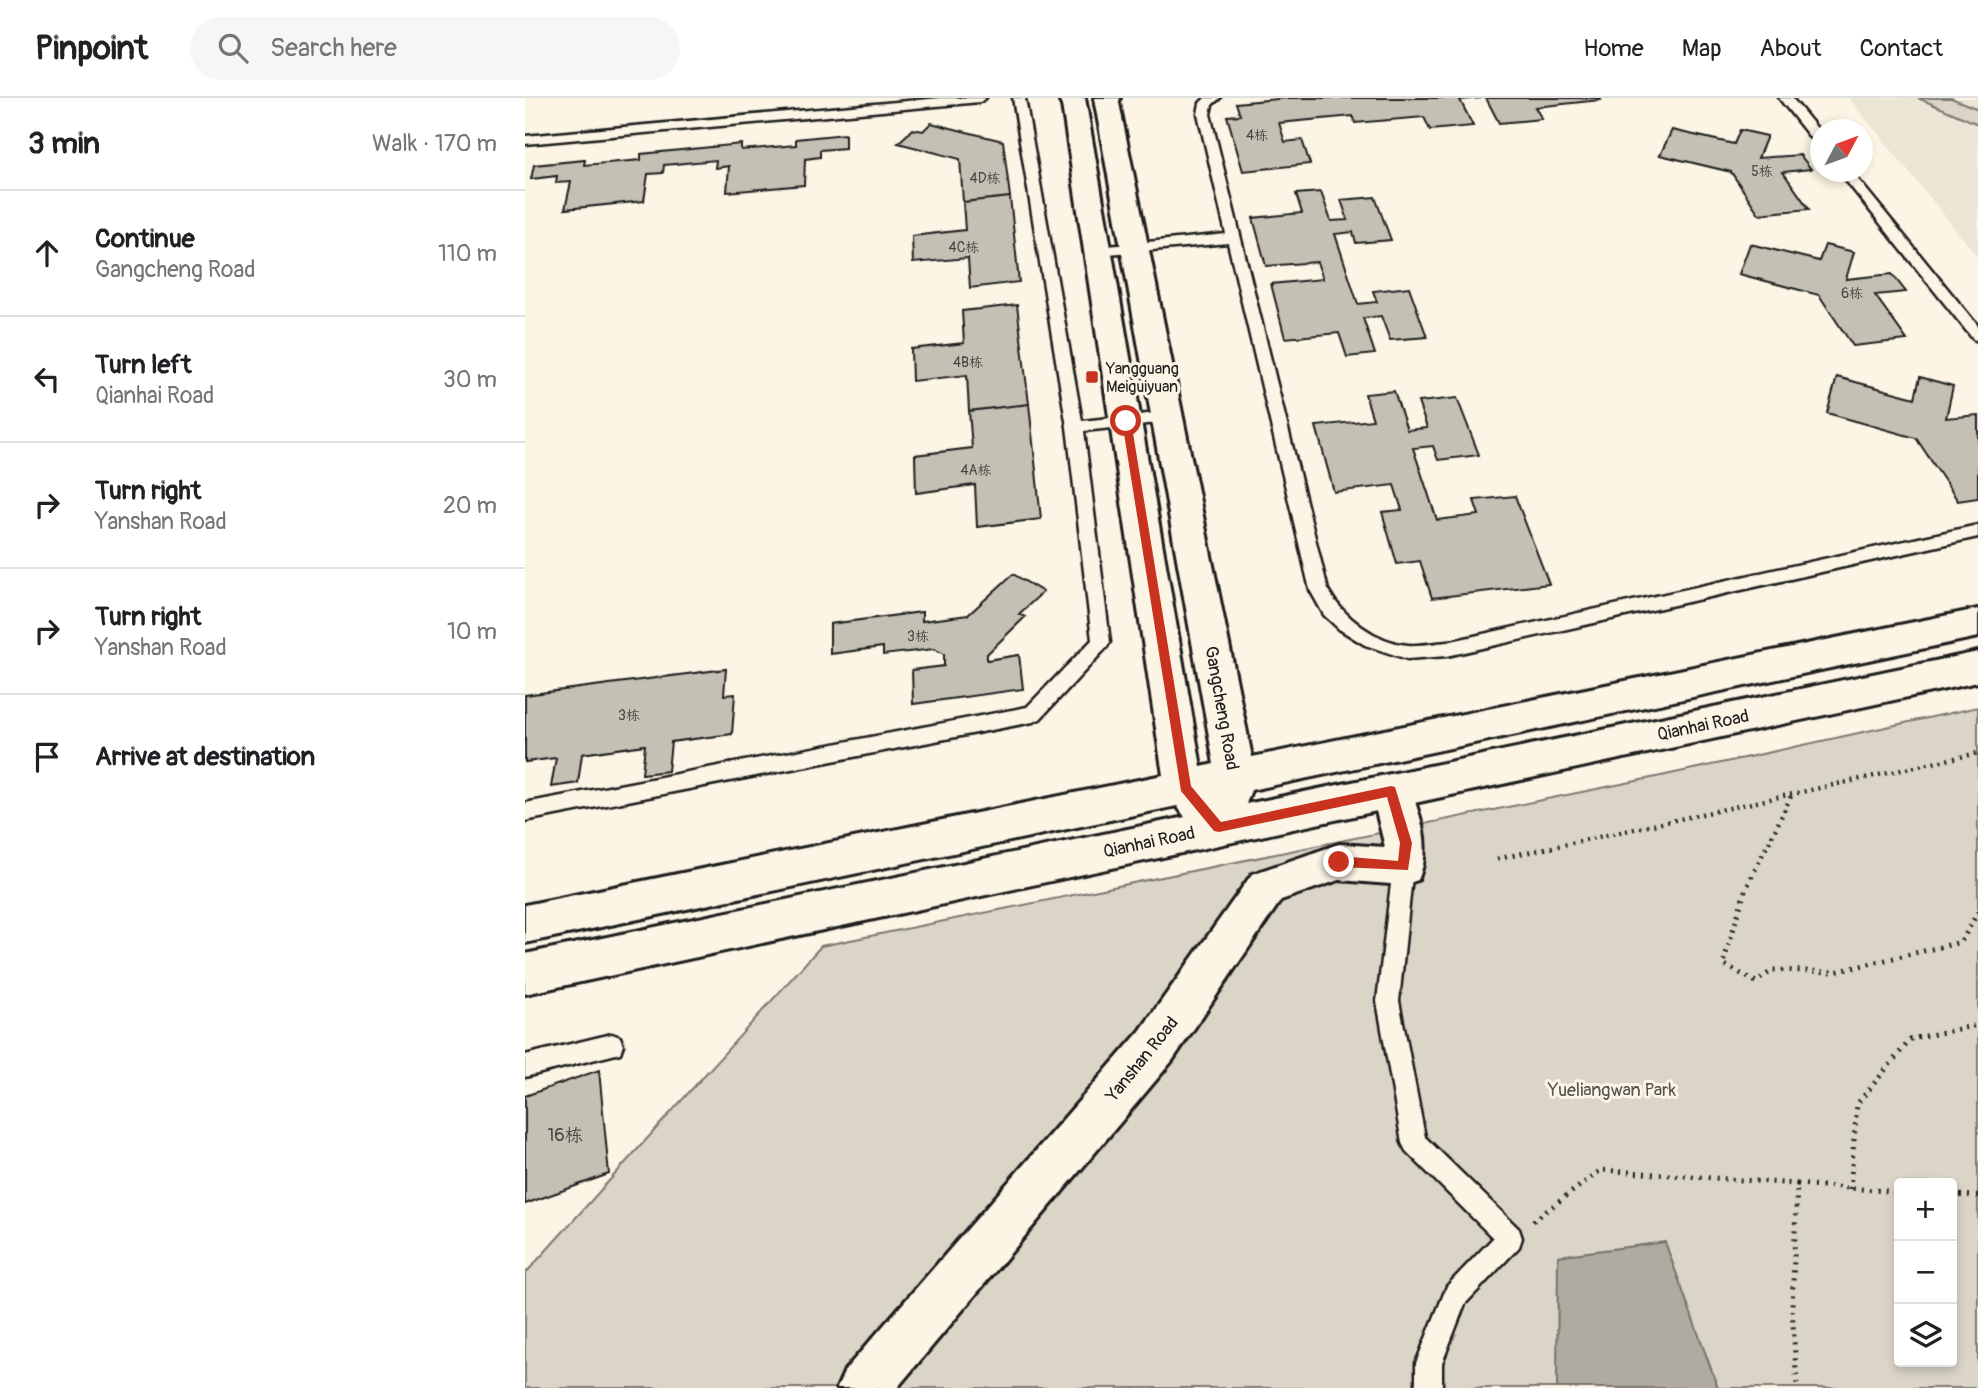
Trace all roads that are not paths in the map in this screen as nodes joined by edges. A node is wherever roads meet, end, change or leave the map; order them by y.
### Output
1 (980, 98) edge
2 (1019, 98) edge
3 (1214, 98) edge
4 (1785, 98) edge
5 (1073, 101) edge
6 (1107, 101) edge
7 (1810, 129) edge
8 (525, 140) edge
9 (1853, 182) edge
10 (1233, 238) junction
11 (1134, 247) junction
12 (1098, 251) junction
13 (1978, 336) edge
14 (1166, 417) junction
15 (1126, 421) junction
16 (1075, 427) junction
17 (1978, 531) edge
18 (1978, 623) edge
19 (1978, 667) edge
20 (1235, 777) junction
21 (1185, 788) junction
22 (1391, 791) junction
23 (525, 811) edge
24 (1219, 827) junction
25 (1403, 867) junction
26 (525, 924) edge
27 (525, 974) edge
28 (613, 1045) dead end
29 (525, 1066) edge
30 (863, 1388) edge
31 (1429, 1388) edge

1 - 8 lane
2 - 16 lane
3 - 10 lane
4 - 7 lane
5 - 12 street
6 - 11 street, Gangcheng Road
9 - 13 lane
10 - 11 lane
10 - 17 lane
11 - 12 lane
11 - 14 street, Gangcheng Road
12 - 15 street
14 - 15 lane
14 - 20 street, Gangcheng Road
15 - 16 lane
15 - 21 street
16 - 23 lane
18 - 20 street
19 - 22 street, Qianhai Road
20 - 21 street
20 - 24 street, Gangcheng Road
21 - 24 street
21 - 26 street
22 - 24 street, Qianhai Road
22 - 25 street
24 - 27 street, Qianhai Road
25 - 30 street, Yanshan Road
25 - 31 lane
28 - 29 lane

